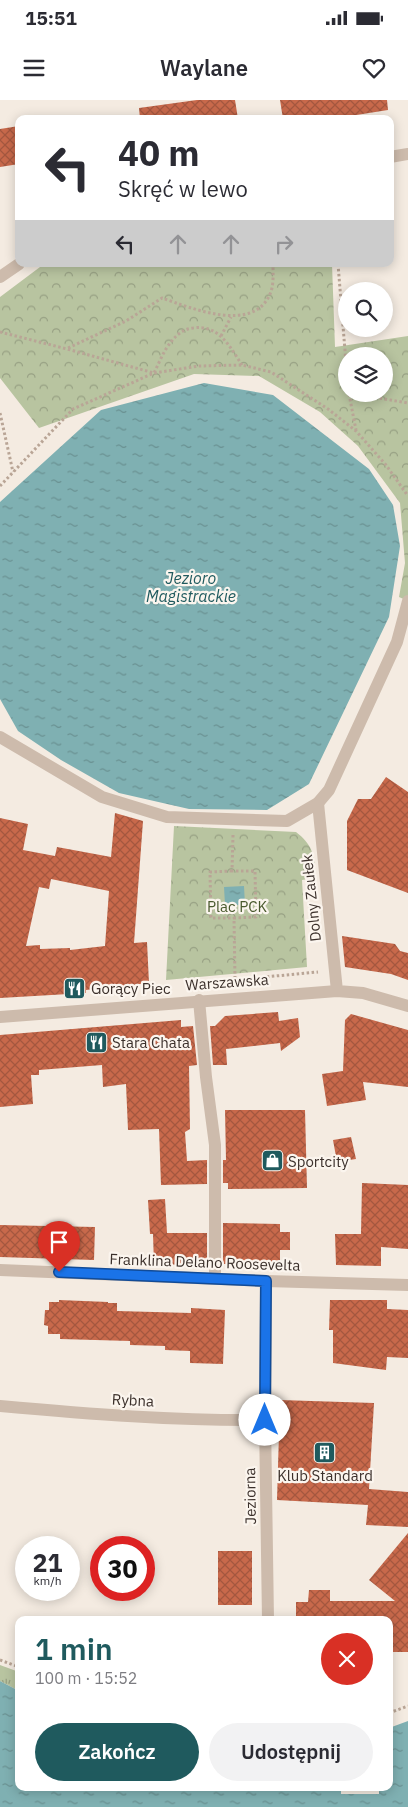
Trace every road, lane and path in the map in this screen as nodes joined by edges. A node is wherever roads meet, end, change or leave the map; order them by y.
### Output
1 (408, 154) edge
2 (394, 156) edge
3 (15, 267) edge
4 (273, 267) edge
5 (338, 267) edge
6 (0, 277) edge
7 (231, 317) junction
8 (0, 332) edge
9 (221, 336) junction
10 (345, 347) edge
11 (67, 349) junction
12 (242, 365) junction
13 (154, 373) junction
14 (393, 401) edge
15 (351, 402) edge
16 (408, 404) edge
17 (0, 413) edge
18 (356, 431) junction
19 (13, 472) junction
20 (0, 486) edge
21 (408, 496) edge
22 (408, 601) edge
23 (0, 737) edge
24 (318, 803) junction
25 (233, 819) junction
26 (232, 871) junction
27 (234, 918) junction
28 (235, 979) dead end
29 (337, 991) junction
30 (199, 1000) junction
31 (408, 1006) edge
32 (0, 1017) edge
33 (0, 1270) edge
34 (215, 1278) junction
35 (266, 1281) junction
36 (408, 1285) edge
37 (0, 1406) edge
38 (265, 1420) junction
39 (268, 1616) edge
40 (0, 1660) edge
41 (15, 1666) edge
42 (408, 1706) edge
43 (393, 1712) edge

1 - 2 street
3 - 6 street
4 - 7 path
5 - 10 path
7 - 9 path
7 - 11 path
8 - 11 path
9 - 12 path
9 - 13 path
11 - 13 path
12 - 13 path
12 - 18 path
13 - 19 path
14 - 16 path
15 - 18 path
17 - 19 path
18 - 21 path
19 - 20 path
22 - 24 street
23 - 25 street
24 - 25 street
24 - 29 street, Dolny Zaułek
25 - 26 path
26 - 27 path
26 - 27 path
27 - 28 path
29 - 30 street, Warszawska
29 - 31 street, Warszawska
30 - 32 street, Warszawska
30 - 34 street
33 - 34 street, Franklina Delano Roosevelta
34 - 35 street, Franklina Delano Roosevelta
35 - 36 street, Franklina Delano Roosevelta
35 - 38 street, Jeziorna
37 - 38 street, Rybna
38 - 39 street, Jeziorna
40 - 41 path
42 - 43 path

